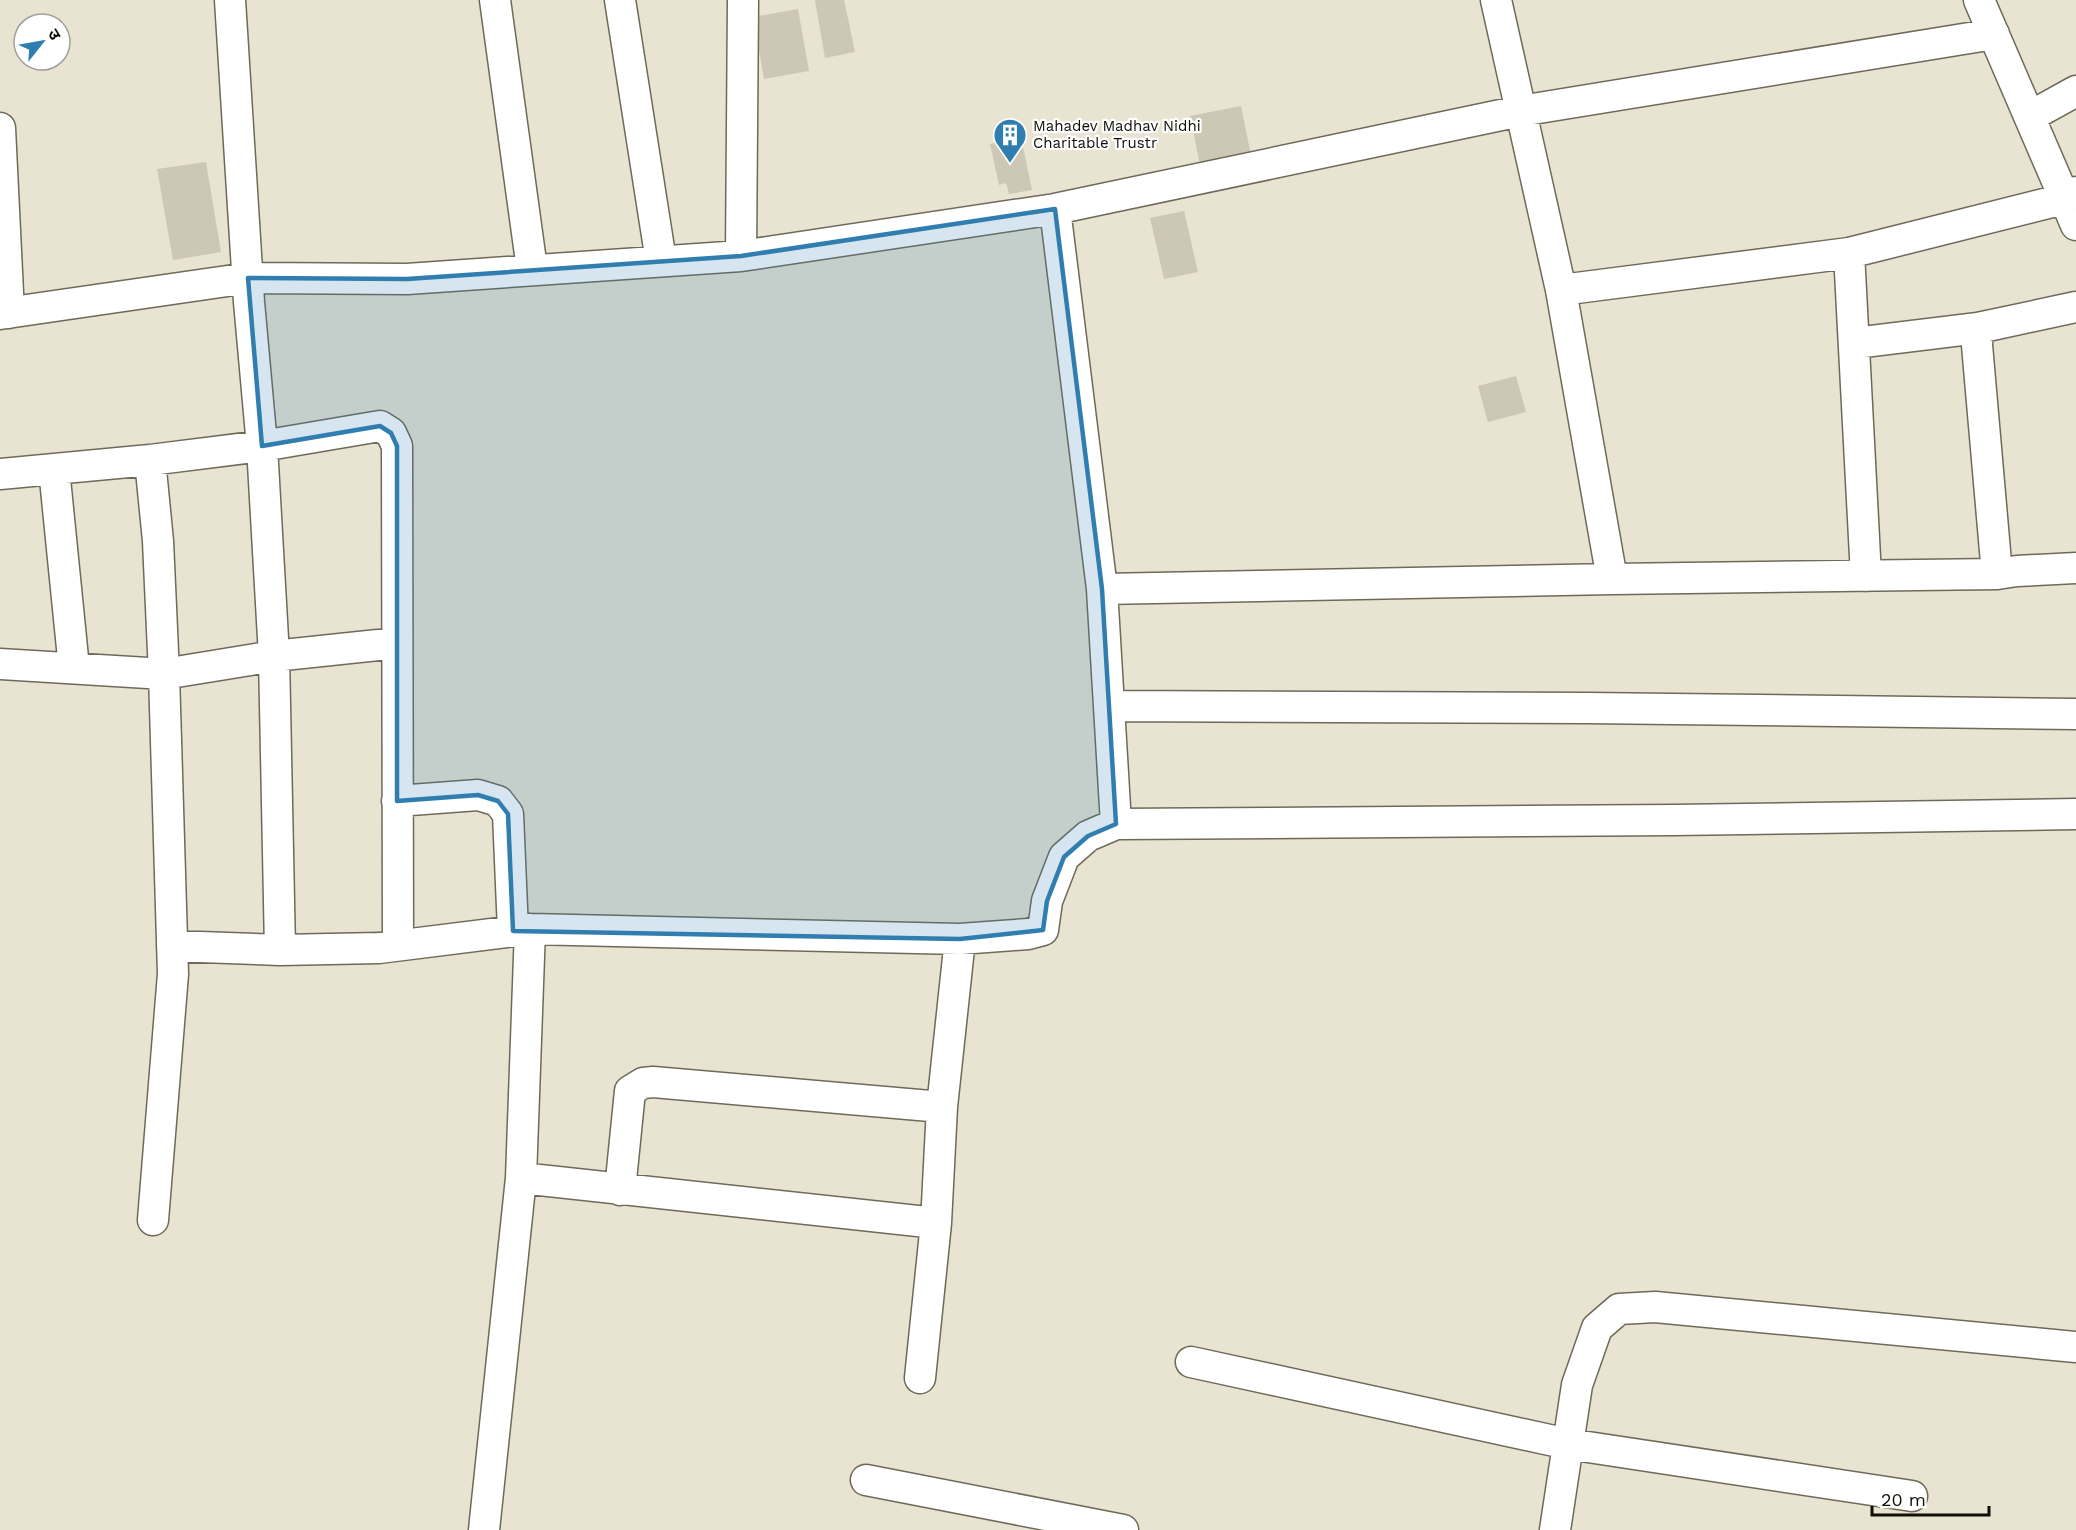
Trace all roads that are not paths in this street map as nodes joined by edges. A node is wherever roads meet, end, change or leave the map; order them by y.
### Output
1 (230, 0) edge
2 (495, 0) edge
3 (620, 0) edge
4 (743, 0) edge
5 (1496, 0) edge
6 (1979, 0) edge
7 (1994, 34) junction
8 (2076, 91) edge
9 (1520, 111) junction
10 (2031, 116) junction
11 (0, 129) edge
12 (2072, 205) edge
13 (1055, 209) junction
14 (1849, 253) junction
15 (741, 256) junction
16 (661, 261) junction
17 (532, 269) junction
18 (248, 278) junction
19 (1561, 290) junction
20 (2076, 307) edge
21 (4, 314) edge
22 (1978, 328) junction
23 (1855, 344) junction
24 (262, 446) junction
25 (150, 460) junction
26 (54, 469) junction
27 (0, 474) edge
28 (2076, 568) edge
29 (1997, 574) junction
30 (1866, 576) junction
31 (1612, 579) junction
32 (1102, 589) junction
33 (397, 643) junction
34 (274, 656) junction
35 (0, 664) edge
36 (74, 668) junction
37 (164, 674) junction
38 (1109, 706) junction
39 (2076, 714) edge
40 (397, 801) junction
41 (2076, 814) edge
42 (1116, 824) junction
43 (522, 930) junction
44 (960, 939) junction
45 (398, 945) junction
46 (172, 946) junction
47 (280, 950) junction
48 (942, 1107) junction
49 (521, 1178) junction
50 (620, 1190) junction
51 (153, 1220) dead end
52 (936, 1223) junction
53 (2076, 1347) edge
54 (1191, 1362) dead end
55 (920, 1378) dead end
56 (1568, 1444) junction
57 (866, 1480) dead end
58 (1912, 1496) dead end
59 (484, 1530) edge
60 (1123, 1530) edge
61 (1555, 1530) edge

1 - 18 street
2 - 17 street
3 - 16 street
4 - 15 street
5 - 9 street
6 - 7 street
7 - 9 street
7 - 10 street
8 - 10 street
9 - 13 street
9 - 19 street
10 - 12 street
11 - 21 street
12 - 14 street
13 - 15 street
13 - 32 street
14 - 19 street
14 - 23 street
15 - 16 street
16 - 17 street
17 - 18 street
18 - 21 street
18 - 24 street
19 - 31 street
20 - 22 street
22 - 23 street
22 - 29 street
23 - 30 street
24 - 25 street
24 - 33 street
24 - 34 street
25 - 26 street
25 - 37 street
26 - 27 street
26 - 36 street
28 - 29 street
29 - 30 street
30 - 31 street
31 - 32 street
32 - 38 street
33 - 34 street
33 - 40 street
34 - 37 street
34 - 47 street
35 - 36 street
36 - 37 street
37 - 46 street
38 - 39 street
38 - 42 street
40 - 43 street
40 - 45 street
41 - 42 street
42 - 44 street
43 - 44 street
43 - 45 street
43 - 49 street
44 - 48 street
45 - 47 street
46 - 47 street
46 - 51 street
48 - 50 street
48 - 52 street
49 - 50 street
49 - 59 street
50 - 52 street
52 - 55 street
53 - 56 street
54 - 56 street
56 - 58 street
56 - 61 street
57 - 60 street

